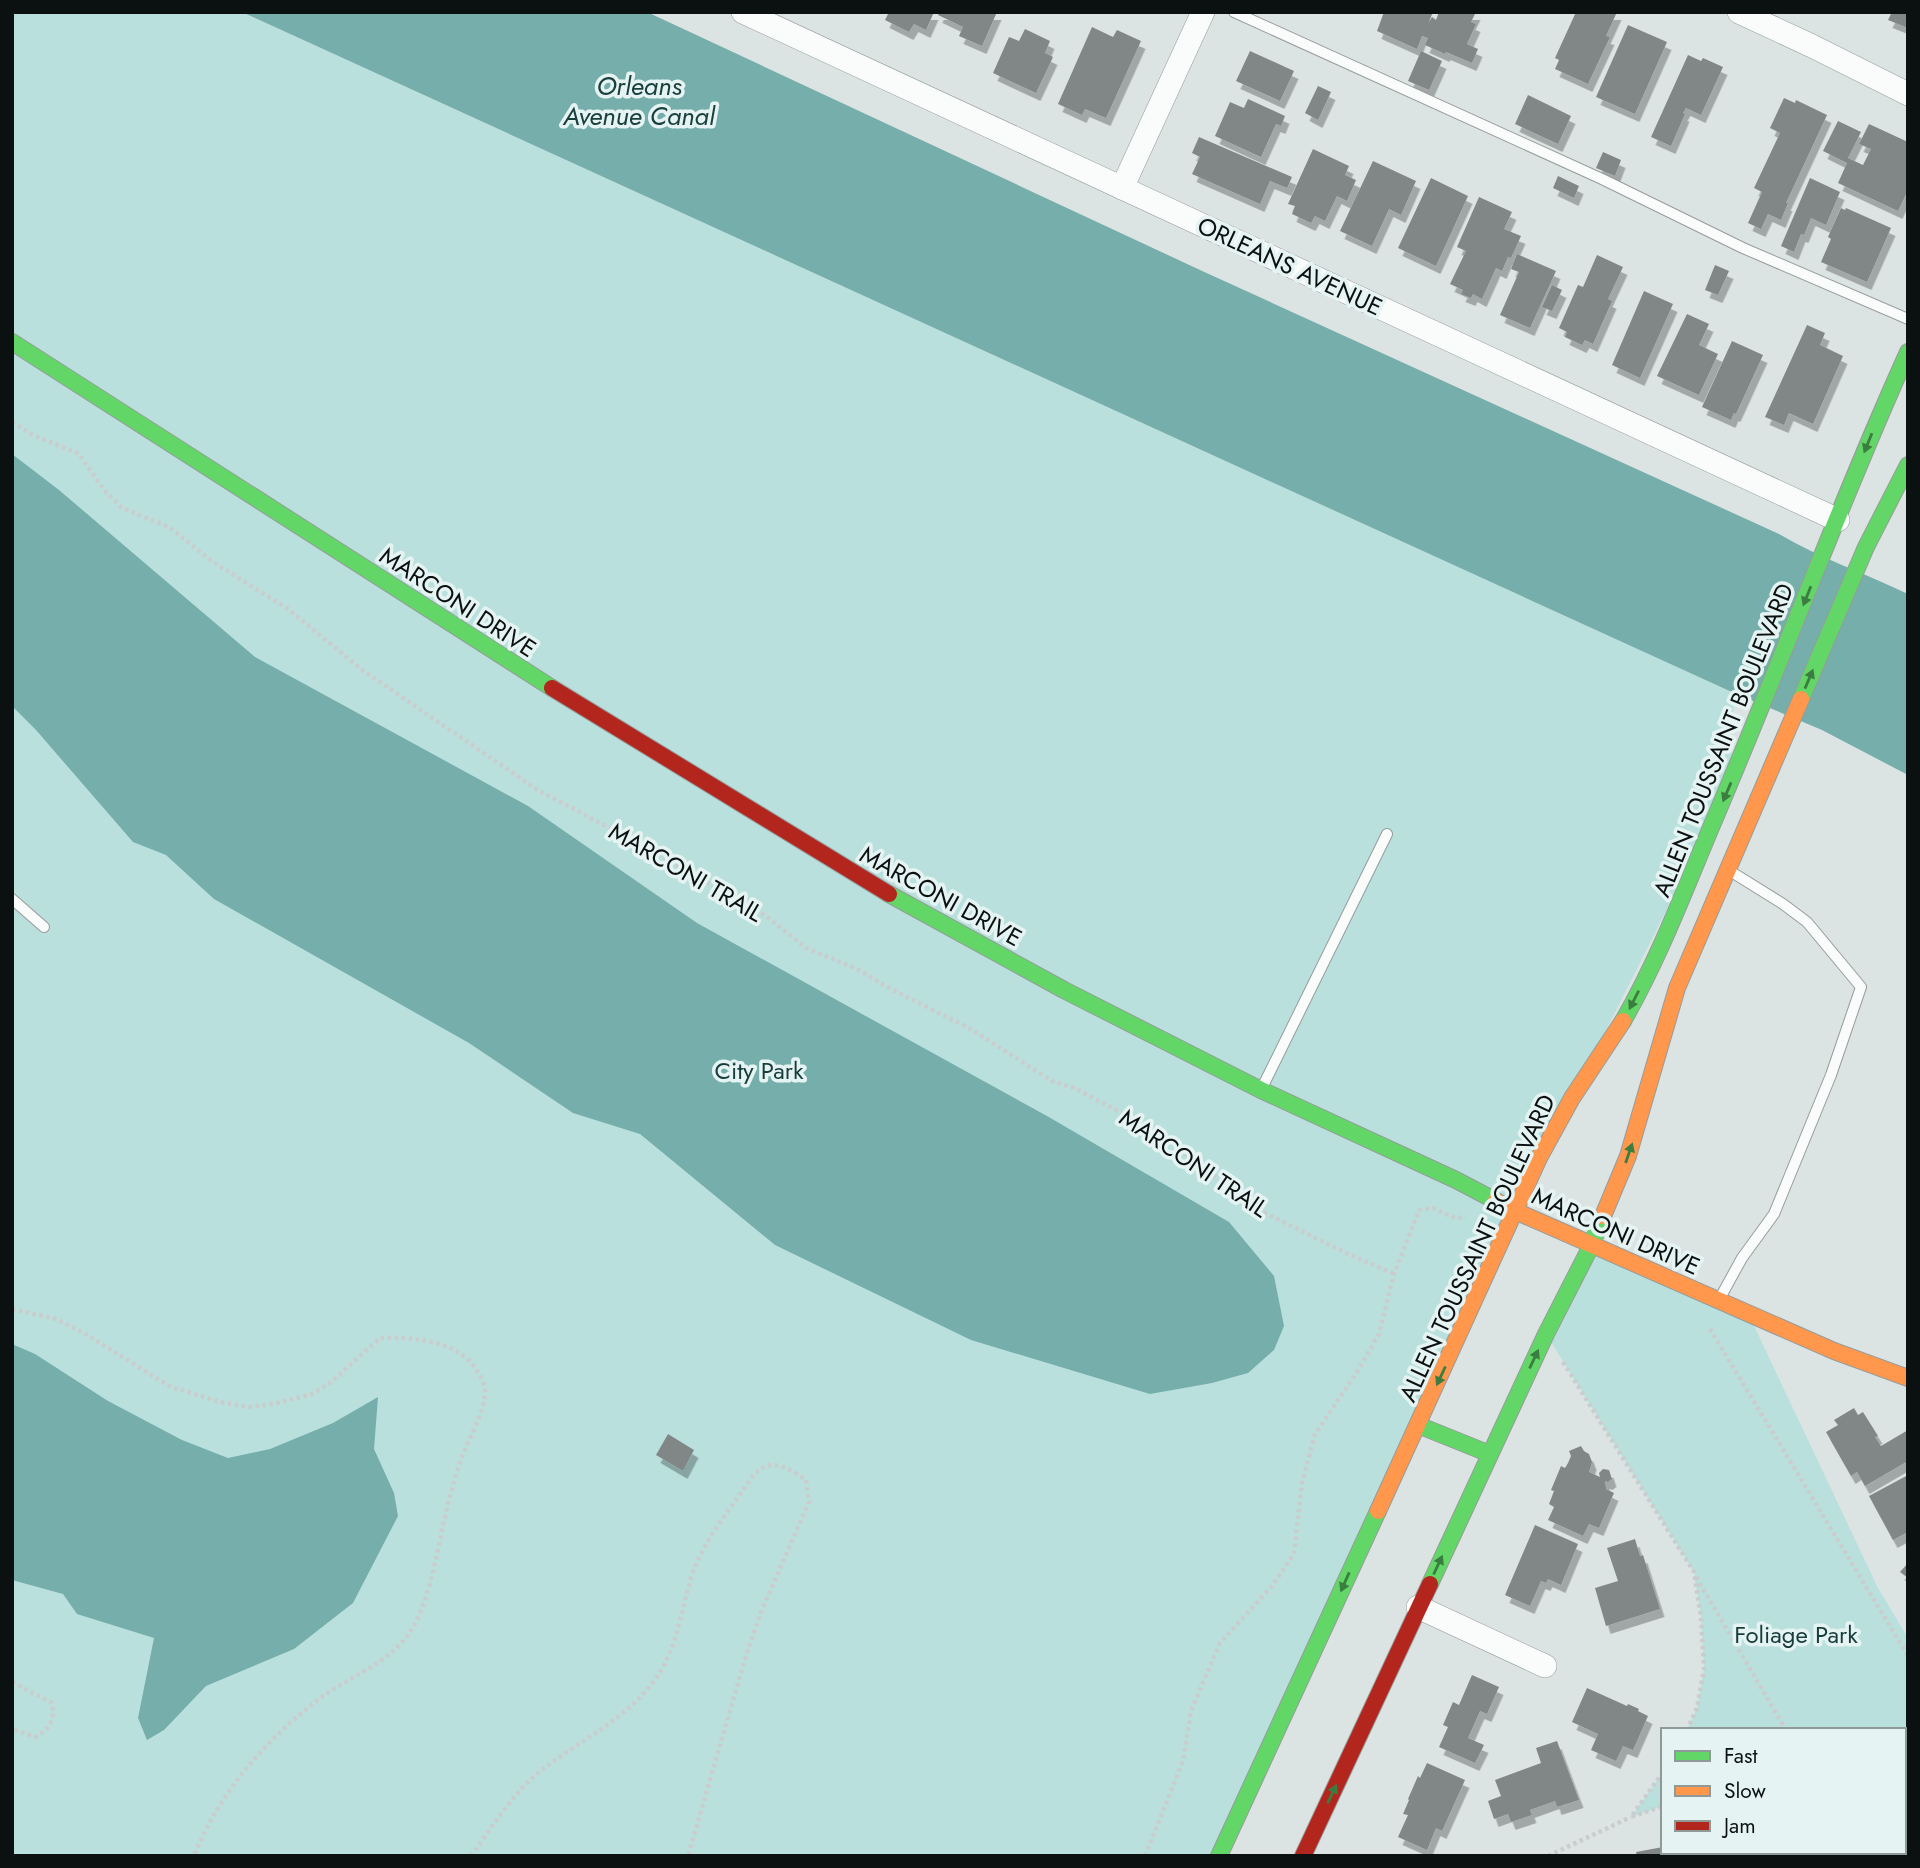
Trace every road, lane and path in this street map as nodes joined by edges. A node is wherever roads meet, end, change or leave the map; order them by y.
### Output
1 (743, 12) edge
2 (1203, 12) edge
3 (1234, 12) edge
4 (1740, 12) edge
5 (1908, 94) edge
6 (1122, 188) junction
7 (1908, 319) edge
8 (12, 342) edge
9 (1908, 352) edge
10 (1901, 383) edge
11 (12, 422) edge
12 (1908, 466) edge
13 (1835, 526) junction
14 (1387, 834) dead end
15 (1728, 869) junction
16 (12, 899) edge
17 (44, 927) dead end
18 (1261, 1090) junction
19 (1515, 1211) junction
20 (1471, 1216) dead end
21 (1591, 1246) junction
22 (1394, 1274) junction
23 (1719, 1300) junction
24 (12, 1309) edge
25 (1709, 1326) dead end
26 (1546, 1334) junction
27 (1908, 1378) edge
28 (1419, 1425) junction
29 (1489, 1454) junction
30 (1694, 1572) junction
31 (1419, 1607) junction
32 (1908, 1656) edge
33 (1545, 1666) dead end
34 (12, 1682) edge
35 (1688, 1728) edge
36 (1785, 1728) edge
37 (12, 1729) edge
38 (1661, 1775) edge
39 (1661, 1807) edge
40 (1631, 1817) junction
41 (194, 1856) edge
42 (471, 1856) edge
43 (688, 1856) edge
44 (1146, 1856) edge
45 (1219, 1856) edge
46 (1303, 1856) edge
47 (1548, 1856) edge

1 - 6 street, ORLEANS AVENUE
2 - 6 street
3 - 7 lane
4 - 5 street
6 - 13 street, ORLEANS AVENUE
8 - 18 main road, MARCONI DRIVE
9 - 10 main road, ALLEN TOUSSAINT BOULEVARD
10 -> 13 main road, ALLEN TOUSSAINT BOULEVARD
11 - 22 path, MARCONI TRAIL
15 -> 12 main road
13 -> 19 main road, ALLEN TOUSSAINT BOULEVARD
14 - 18 lane
21 -> 15 main road
15 - 23 lane
16 - 17 lane
18 - 19 main road, MARCONI DRIVE
19 - 21 main road, MARCONI DRIVE
19 -> 28 main road, ALLEN TOUSSAINT BOULEVARD
20 - 22 path
21 - 23 main road, MARCONI DRIVE
21 - 26 main road
22 - 44 path
23 - 27 main road, MARCONI DRIVE
24 - 41 path
25 - 32 path
29 -> 26 main road
26 - 30 path
28 - 29 main road
28 -> 45 main road, ALLEN TOUSSAINT BOULEVARD
31 -> 29 main road
30 - 35 path
30 - 36 path
31 - 33 street
46 -> 31 main road
34 - 37 path
38 - 40 path
39 - 40 path
40 - 47 path
42 - 43 path

